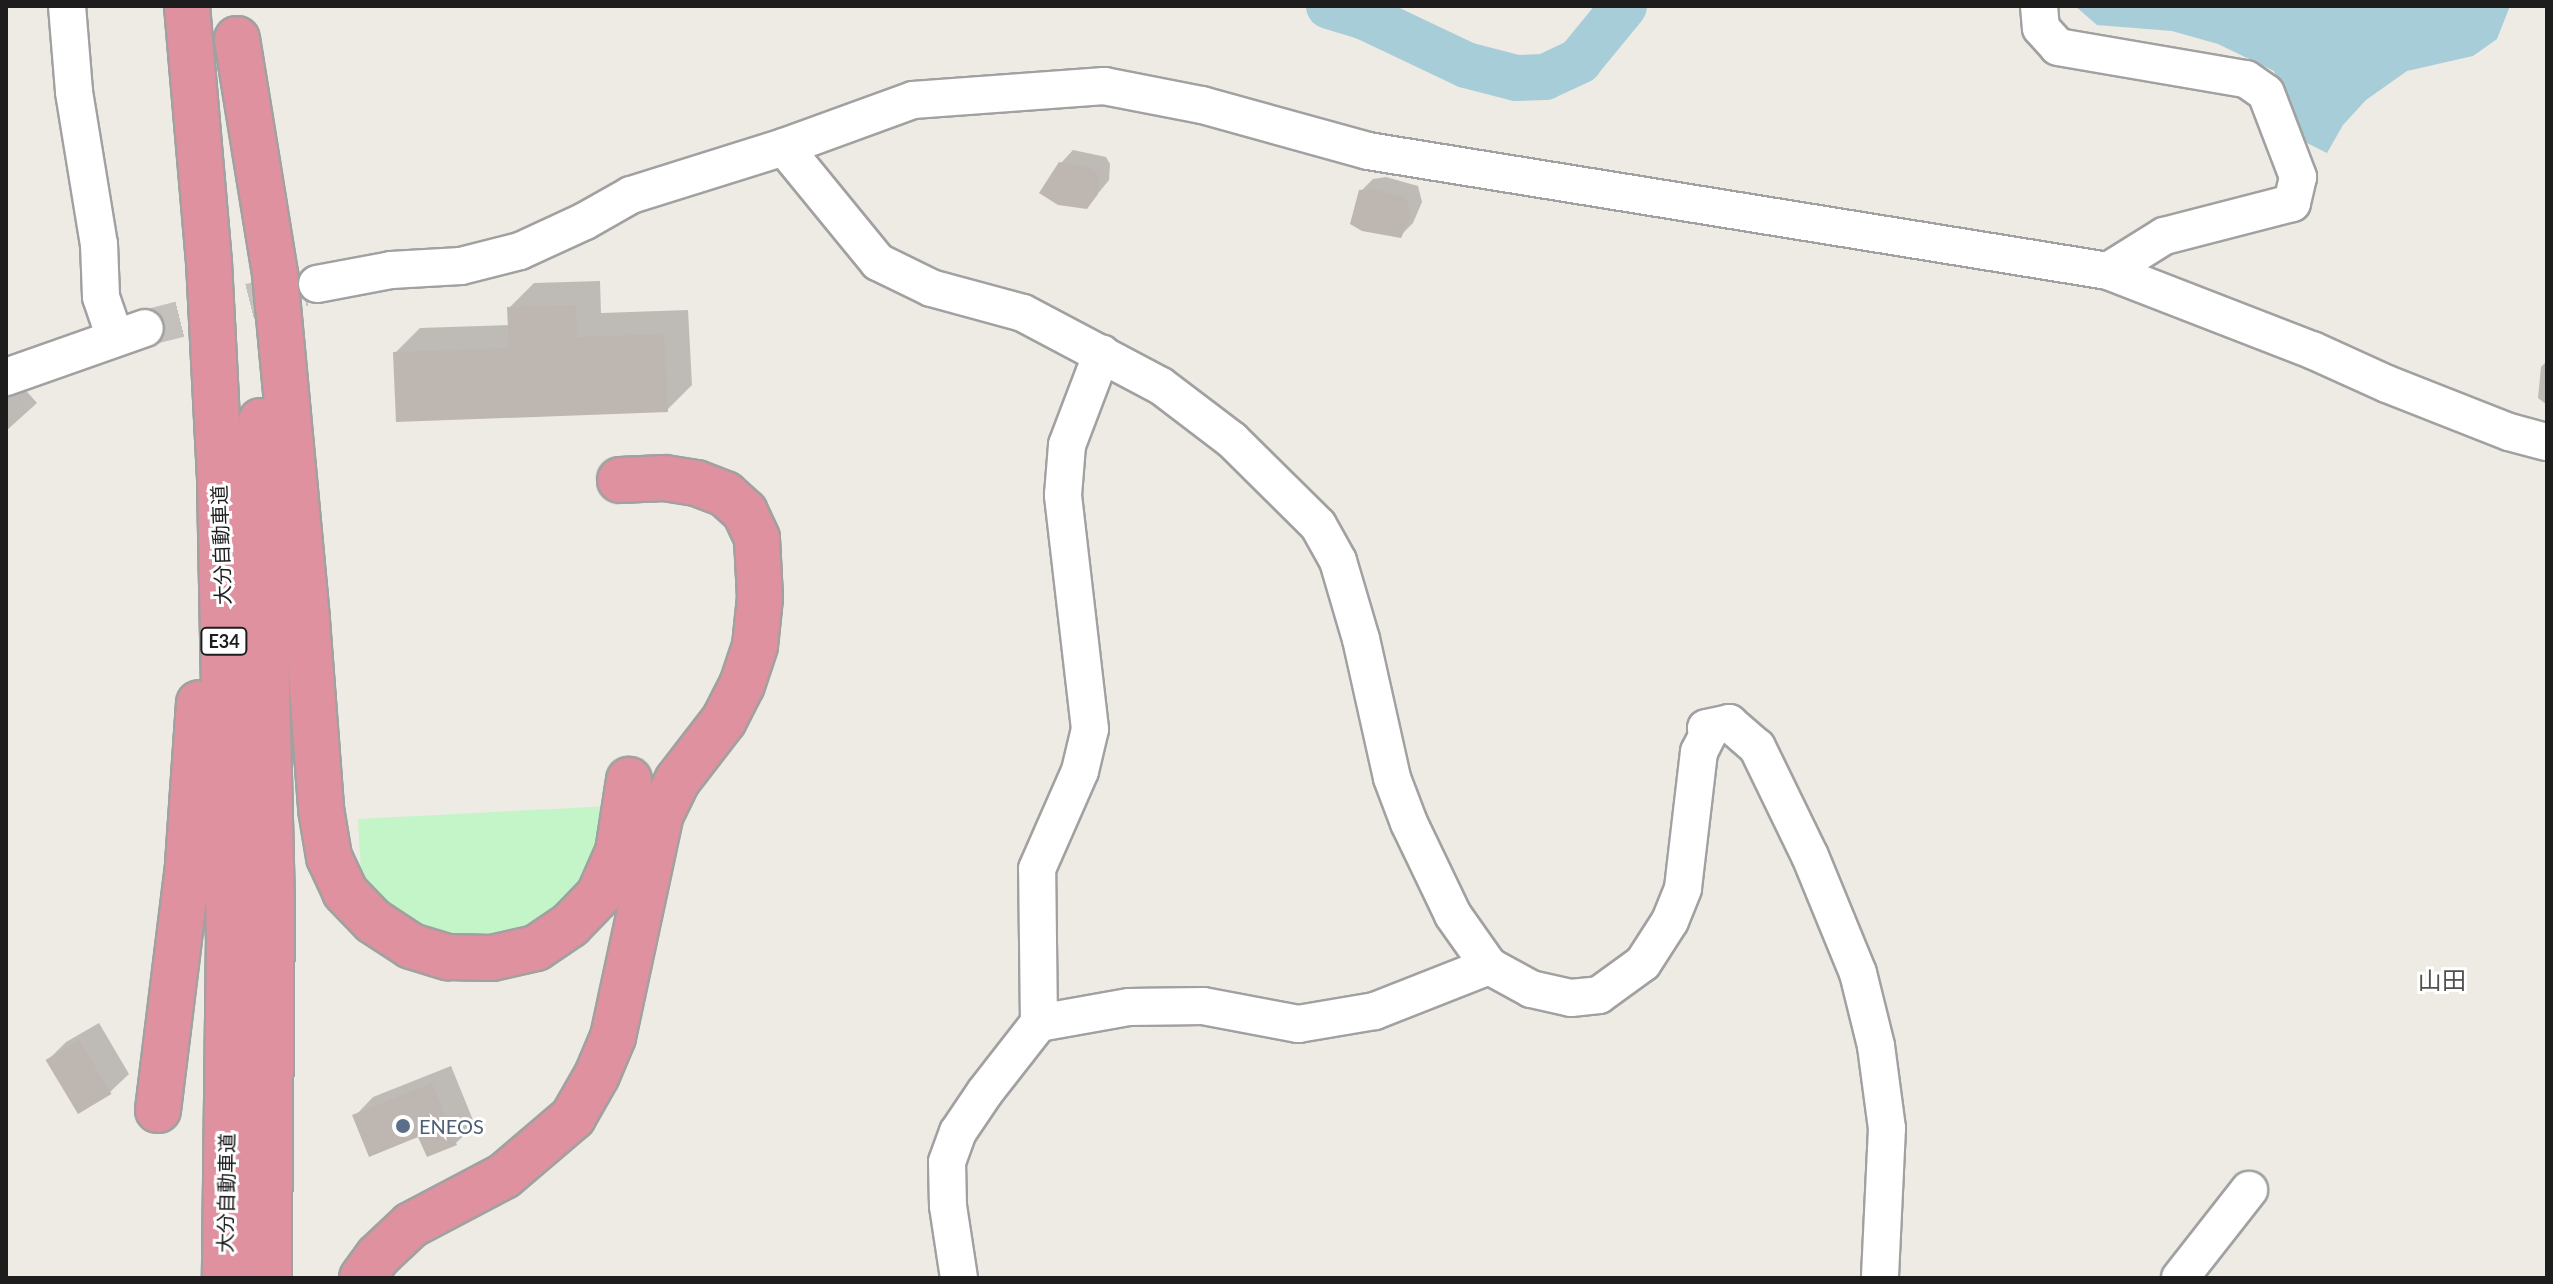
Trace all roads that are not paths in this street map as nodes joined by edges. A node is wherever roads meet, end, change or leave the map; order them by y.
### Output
1 (67, 6) edge
2 (2039, 6) edge
3 (235, 22) edge
4 (189, 24) edge
5 (784, 147) junction
6 (2108, 271) junction
7 (317, 284) tunnel mouth
8 (1102, 353) junction
9 (6, 377) edge
10 (2547, 442) edge
11 (620, 480) dead end
12 (629, 780) dead end
13 (1489, 966) junction
14 (1039, 1023) junction
15 (158, 1110) dead end
16 (2249, 1190) dead end
17 (225, 1278) edge
18 (269, 1278) edge
19 (362, 1278) edge
20 (959, 1278) edge
21 (1880, 1278) edge
22 (2180, 1278) edge

1 - 9 street
2 - 6 street
3 - 12 highway
3 - 18 highway, E34
4 - 15 highway
4 - 17 highway, 大分自動車道 / E34
5 - 6 street
5 - 7 street
5 - 8 street
6 - 10 street
8 - 13 street
8 - 14 street
11 - 19 highway
13 - 14 street
13 - 21 street
14 - 20 street
16 - 22 street

